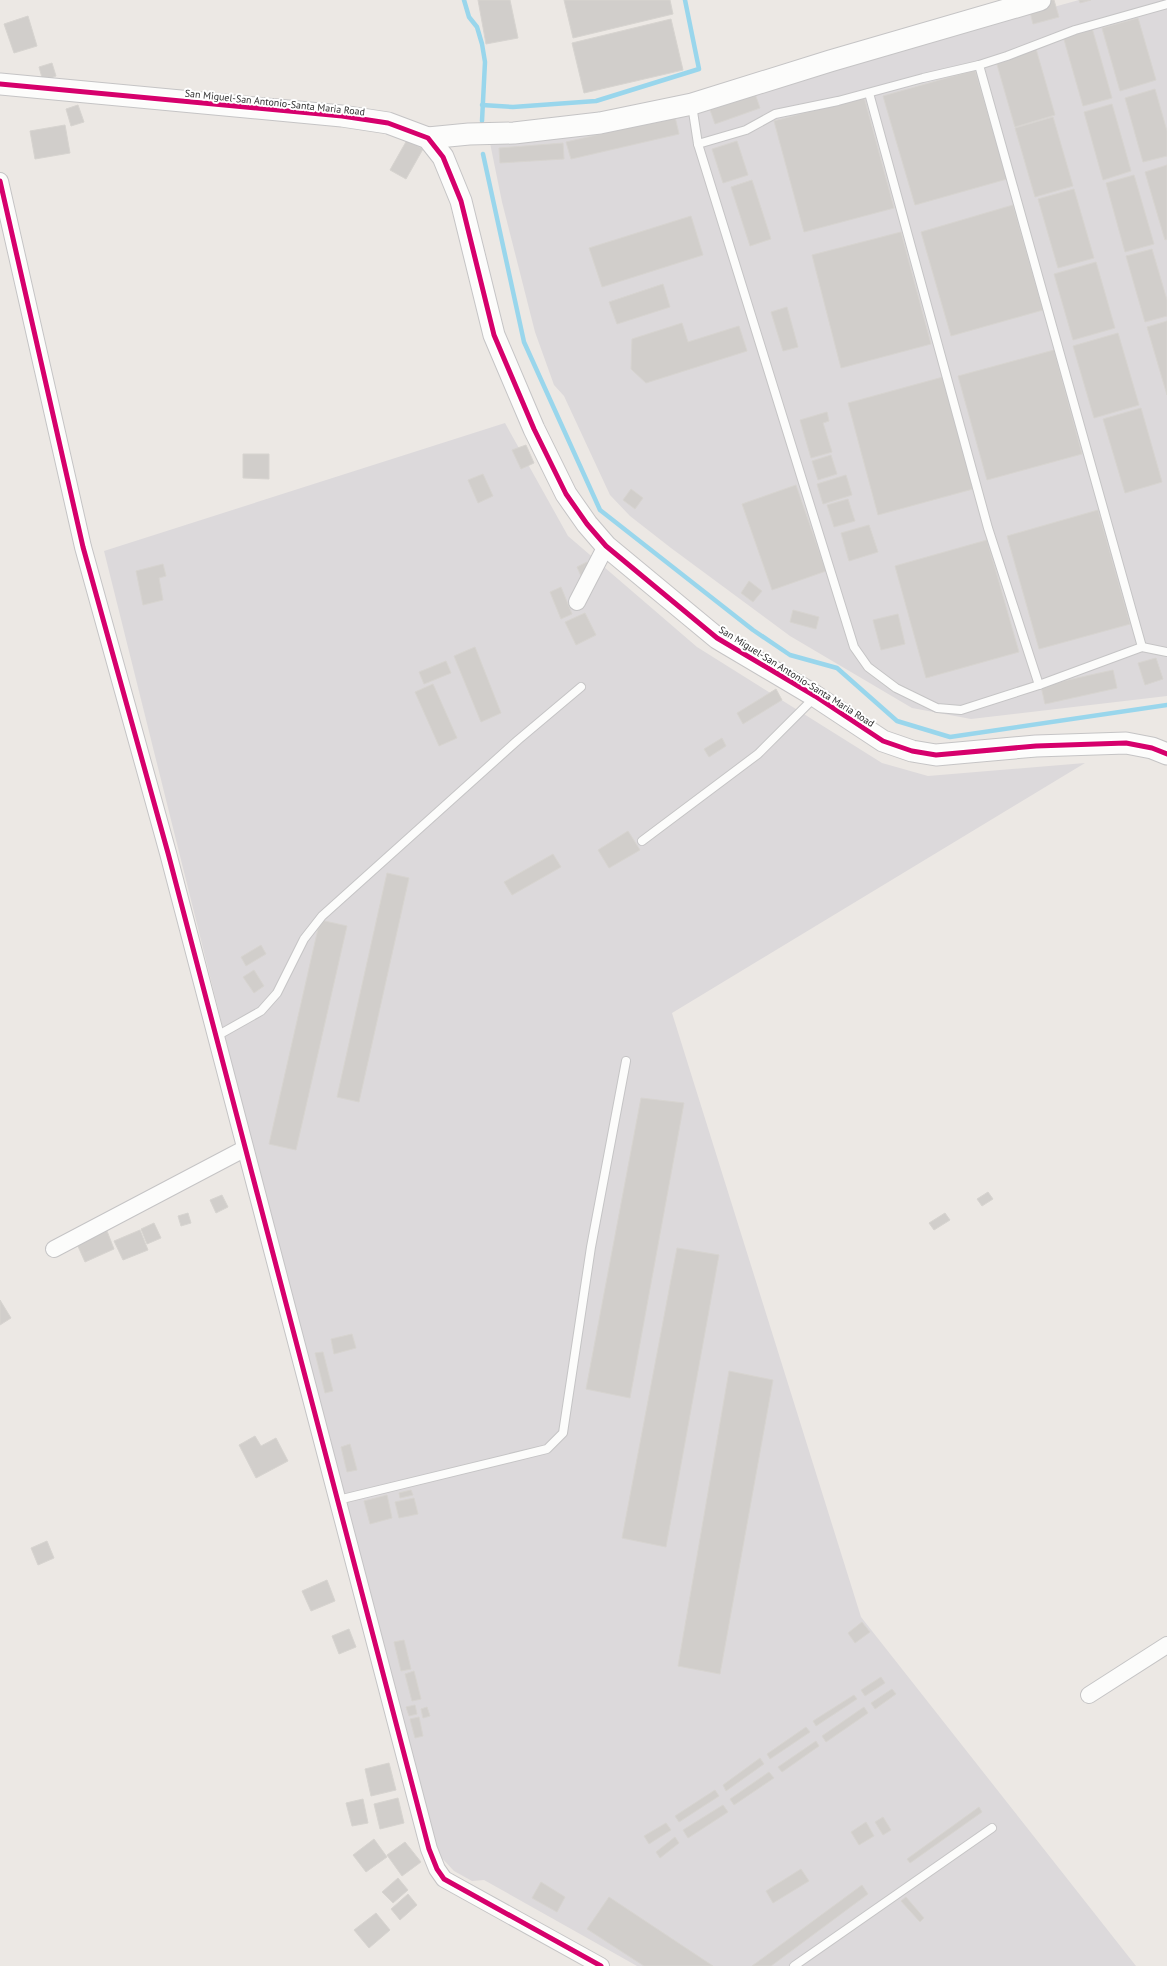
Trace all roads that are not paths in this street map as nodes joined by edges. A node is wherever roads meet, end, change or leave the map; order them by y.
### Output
1 (1040, 0) edge
2 (1167, 4) edge
3 (979, 65) junction
4 (0, 84) edge
5 (869, 93) junction
6 (692, 104) junction
7 (428, 138) junction
8 (698, 144) junction
9 (0, 181) edge
10 (606, 546) junction
11 (577, 602) dead end
12 (1142, 648) junction
13 (1167, 652) edge
14 (1039, 685) junction
15 (581, 687) dead end
16 (816, 696) junction
17 (1167, 754) edge
18 (642, 841) dead end
19 (215, 1036) junction
20 (626, 1061) dead end
21 (244, 1149) junction
22 (54, 1249) dead end
23 (338, 1500) junction
24 (1167, 1645) edge
25 (1089, 1695) dead end
26 (992, 1828) dead end
27 (601, 1966) edge
28 (794, 1966) edge

1 - 6 street
2 - 3 lane
3 - 5 lane
3 - 12 lane
4 - 7 street, San Miguel-San Antonio-Santa Maria Road
5 - 8 lane
5 - 14 lane
6 - 7 street
6 - 8 lane
7 - 10 street, San Miguel-San Antonio-Santa Maria Road
8 - 14 lane
9 - 19 street
10 - 11 street
10 - 16 street, San Miguel-San Antonio-Santa Maria Road
12 - 13 lane
12 - 14 lane
15 - 19 lane
16 - 17 street, San Miguel-San Antonio-Santa Maria Road
16 - 18 lane
19 - 21 street
20 - 23 lane
21 - 22 street
21 - 23 street
23 - 27 street
24 - 25 street
26 - 28 lane

